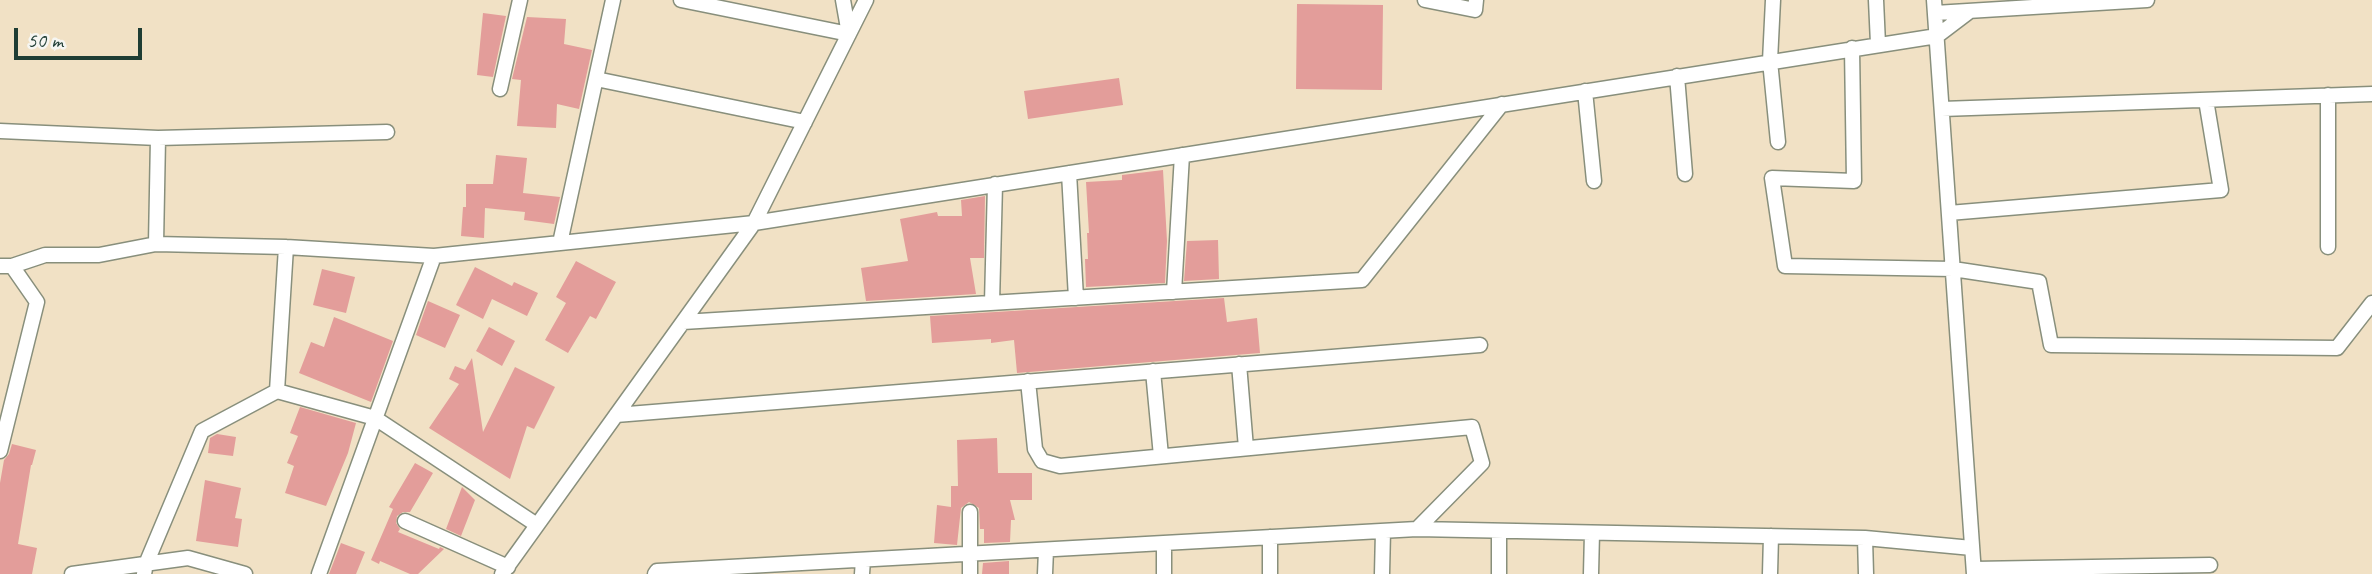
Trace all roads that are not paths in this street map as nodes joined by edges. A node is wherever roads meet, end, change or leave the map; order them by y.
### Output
1 (520, 0) edge
2 (613, 0) edge
3 (681, 0) edge
4 (843, 0) edge
5 (866, 0) edge
6 (1425, 0) edge
7 (1476, 0) edge
8 (1773, 0) edge
9 (1876, 0) edge
10 (2147, 0) edge
11 (1935, 6) edge
12 (1970, 11) junction
13 (849, 34) junction
14 (1937, 36) junction
15 (1878, 44) junction
16 (1852, 48) junction
17 (1770, 61) junction
18 (1677, 76) junction
19 (596, 79) junction
20 (500, 89) dead end
21 (1584, 91) junction
22 (2372, 94) edge
23 (2328, 95) junction
24 (2206, 100) junction
25 (1502, 104) junction
26 (1942, 109) junction
27 (805, 122) junction
28 (0, 131) edge
29 (387, 132) dead end
30 (158, 138) junction
31 (1778, 142) dead end
32 (1182, 155) junction
33 (1069, 173) junction
34 (1685, 174) dead end
35 (1594, 181) dead end
36 (995, 184) junction
37 (1949, 213) junction
38 (754, 223) junction
39 (560, 243) junction
40 (156, 244) junction
41 (286, 247) junction
42 (2328, 247) dead end
43 (434, 256) junction
44 (6, 266) edge
45 (1953, 269) junction
46 (1174, 292) junction
47 (1076, 298) junction
48 (992, 303) junction
49 (2372, 303) edge
50 (683, 322) junction
51 (1480, 345) dead end
52 (1239, 364) junction
53 (1153, 371) junction
54 (1028, 382) junction
55 (277, 391) junction
56 (616, 415) junction
57 (375, 418) junction
58 (1246, 448) junction
59 (0, 451) edge
60 (1161, 456) junction
61 (970, 512) dead end
62 (405, 521) dead end
63 (537, 525) junction
64 (1417, 529) junction
65 (1383, 531) junction
66 (1499, 531) junction
67 (1592, 533) junction
68 (1287, 536) junction
69 (1771, 536) junction
70 (1270, 537) junction
71 (1866, 538) junction
72 (1164, 543) junction
73 (1972, 548) junction
74 (1046, 550) junction
75 (971, 554) junction
76 (1270, 555) junction
77 (2210, 565) dead end
78 (862, 567) edge
79 (145, 569) edge
80 (505, 570) edge
81 (1974, 571) edge
82 (72, 574) edge
83 (245, 574) edge
84 (319, 574) edge
85 (655, 574) edge
86 (970, 574) edge
87 (1045, 574) edge
88 (1164, 574) edge
89 (1270, 574) edge
90 (1382, 574) edge
91 (1499, 574) edge
92 (1591, 574) edge
93 (1770, 574) edge
94 (1866, 574) edge

1 - 20 street
2 - 19 street
3 - 13 street
4 - 13 street
5 - 13 street
6 - 7 street
8 - 17 street
9 - 15 street
10 - 12 street
11 - 12 street
11 - 14 street
12 - 14 street
13 - 27 street
14 - 15 street
14 - 26 street
15 - 16 street
16 - 17 street
16 - 45 street
17 - 18 street
17 - 31 street
18 - 21 street
18 - 34 street
19 - 27 street
19 - 39 street
21 - 25 street
21 - 35 street
22 - 23 street
23 - 24 street
23 - 42 street
24 - 26 street
24 - 37 street
25 - 32 street
25 - 46 street
26 - 37 street
27 - 38 street
28 - 30 street
29 - 30 street
30 - 40 street
32 - 33 street
32 - 46 street
33 - 36 street
33 - 47 street
36 - 38 street
36 - 48 street
37 - 45 street
38 - 39 street
38 - 50 street
39 - 43 street
40 - 41 street
40 - 44 street
41 - 43 street
41 - 55 street
43 - 57 street
44 - 59 street
45 - 49 street
45 - 73 street
46 - 47 street
47 - 48 street
48 - 50 street
50 - 56 street
51 - 52 street
52 - 53 street
52 - 58 street
53 - 54 street
53 - 60 street
54 - 56 street
54 - 60 street
55 - 57 street
55 - 79 street
56 - 63 street
57 - 63 street
57 - 84 street
58 - 60 street
58 - 64 street
61 - 75 street
62 - 80 street
63 - 80 street
64 - 65 street
64 - 66 street
65 - 68 street
65 - 90 street
66 - 67 street
66 - 91 street
67 - 69 street
67 - 92 street
68 - 70 street
68 - 76 street
69 - 71 street
69 - 93 street
70 - 72 street
70 - 76 street
71 - 73 street
71 - 94 street
72 - 74 street
72 - 88 street
73 - 81 street
74 - 75 street
74 - 87 street
75 - 78 street
75 - 86 street
76 - 89 street
77 - 81 street
78 - 85 street
79 - 82 street
79 - 83 street

